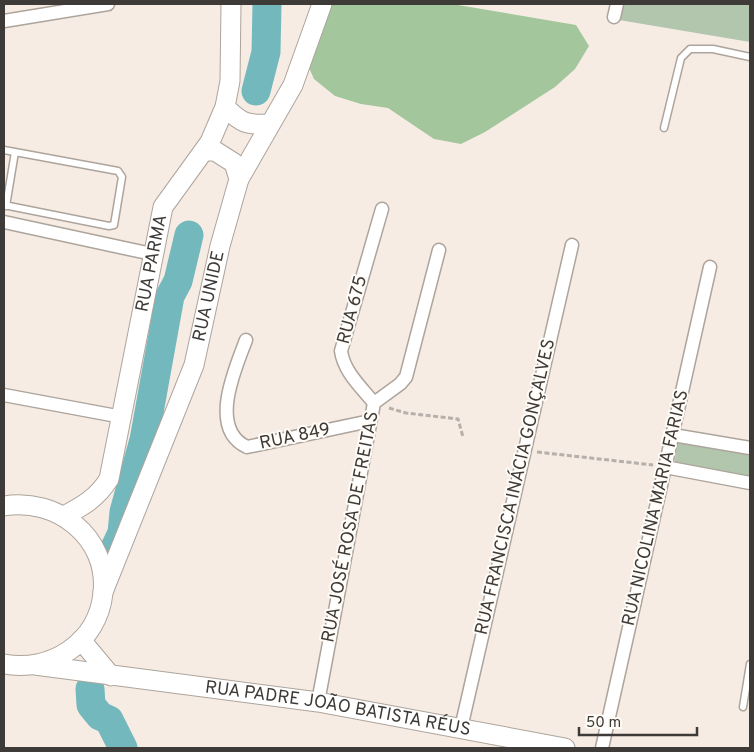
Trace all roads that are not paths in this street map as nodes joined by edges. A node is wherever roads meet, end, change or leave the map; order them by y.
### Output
1 (108, 4) edge
2 (231, 4) edge
3 (322, 4) edge
4 (4, 21) edge
5 (750, 56) edge
6 (225, 107) junction
7 (270, 124) junction
8 (664, 128) dead end
9 (4, 150) edge
10 (204, 151) junction
11 (15, 152) junction
12 (239, 179) junction
13 (5, 205) edge
14 (382, 209) dead end
15 (4, 222) edge
16 (572, 245) dead end
17 (439, 250) dead end
18 (152, 254) junction
19 (710, 267) dead end
20 (246, 340) dead end
21 (4, 395) edge
22 (374, 403) junction
23 (122, 417) junction
24 (370, 421) junction
25 (673, 435) junction
26 (750, 448) edge
27 (665, 467) junction
28 (750, 484) edge
29 (4, 506) edge
30 (64, 516) junction
31 (103, 592) junction
32 (81, 640) junction
33 (4, 664) edge
34 (750, 664) edge
35 (35, 666) junction
36 (111, 676) junction
37 (318, 702) junction
38 (744, 707) dead end
39 (461, 728) junction
40 (565, 748) edge
41 (602, 748) edge

1 - 4 street
2 - 6 main road, RUA PARMA
3 - 7 main road, RUA UNIDE
5 - 8 lane
6 - 7 main road
6 - 10 main road, RUA PARMA
7 - 12 main road, RUA UNIDE
9 - 11 lane
10 - 12 main road
10 - 18 main road, RUA PARMA
11 - 13 lane
11 - 13 lane
12 - 31 main road, RUA UNIDE
14 - 22 street, RUA 675
15 - 18 street
16 - 39 street, RUA FRANCISCA INÁCIA GONÇALVES
17 - 22 street, RUA JOSÉ ROSA DE FREITAS
18 - 23 main road, RUA PARMA
19 - 25 street, RUA NICOLINA MARIA FARIAS
20 - 24 street, RUA 849
21 - 23 street
22 - 24 street, RUA JOSÉ ROSA DE FREITAS
23 - 30 main road, RUA PARMA
24 - 37 street, RUA JOSÉ ROSA DE FREITAS
25 - 26 street
25 - 27 street, RUA NICOLINA MARIA FARIAS
27 - 28 street
27 - 41 street, RUA NICOLINA MARIA FARIAS
29 - 30 main road
30 - 31 main road
31 - 32 main road
32 - 35 main road
32 - 36 main road
33 - 35 main road, RUA PADRE JOÃO BATISTA RÉUS
34 - 38 lane
35 - 36 main road, RUA PADRE JOÃO BATISTA RÉUS
36 - 37 main road, RUA PADRE JOÃO BATISTA RÉUS
37 - 39 main road, RUA PADRE JOÃO BATISTA RÉUS
39 - 40 main road, RUA PADRE JOÃO BATISTA RÉUS

